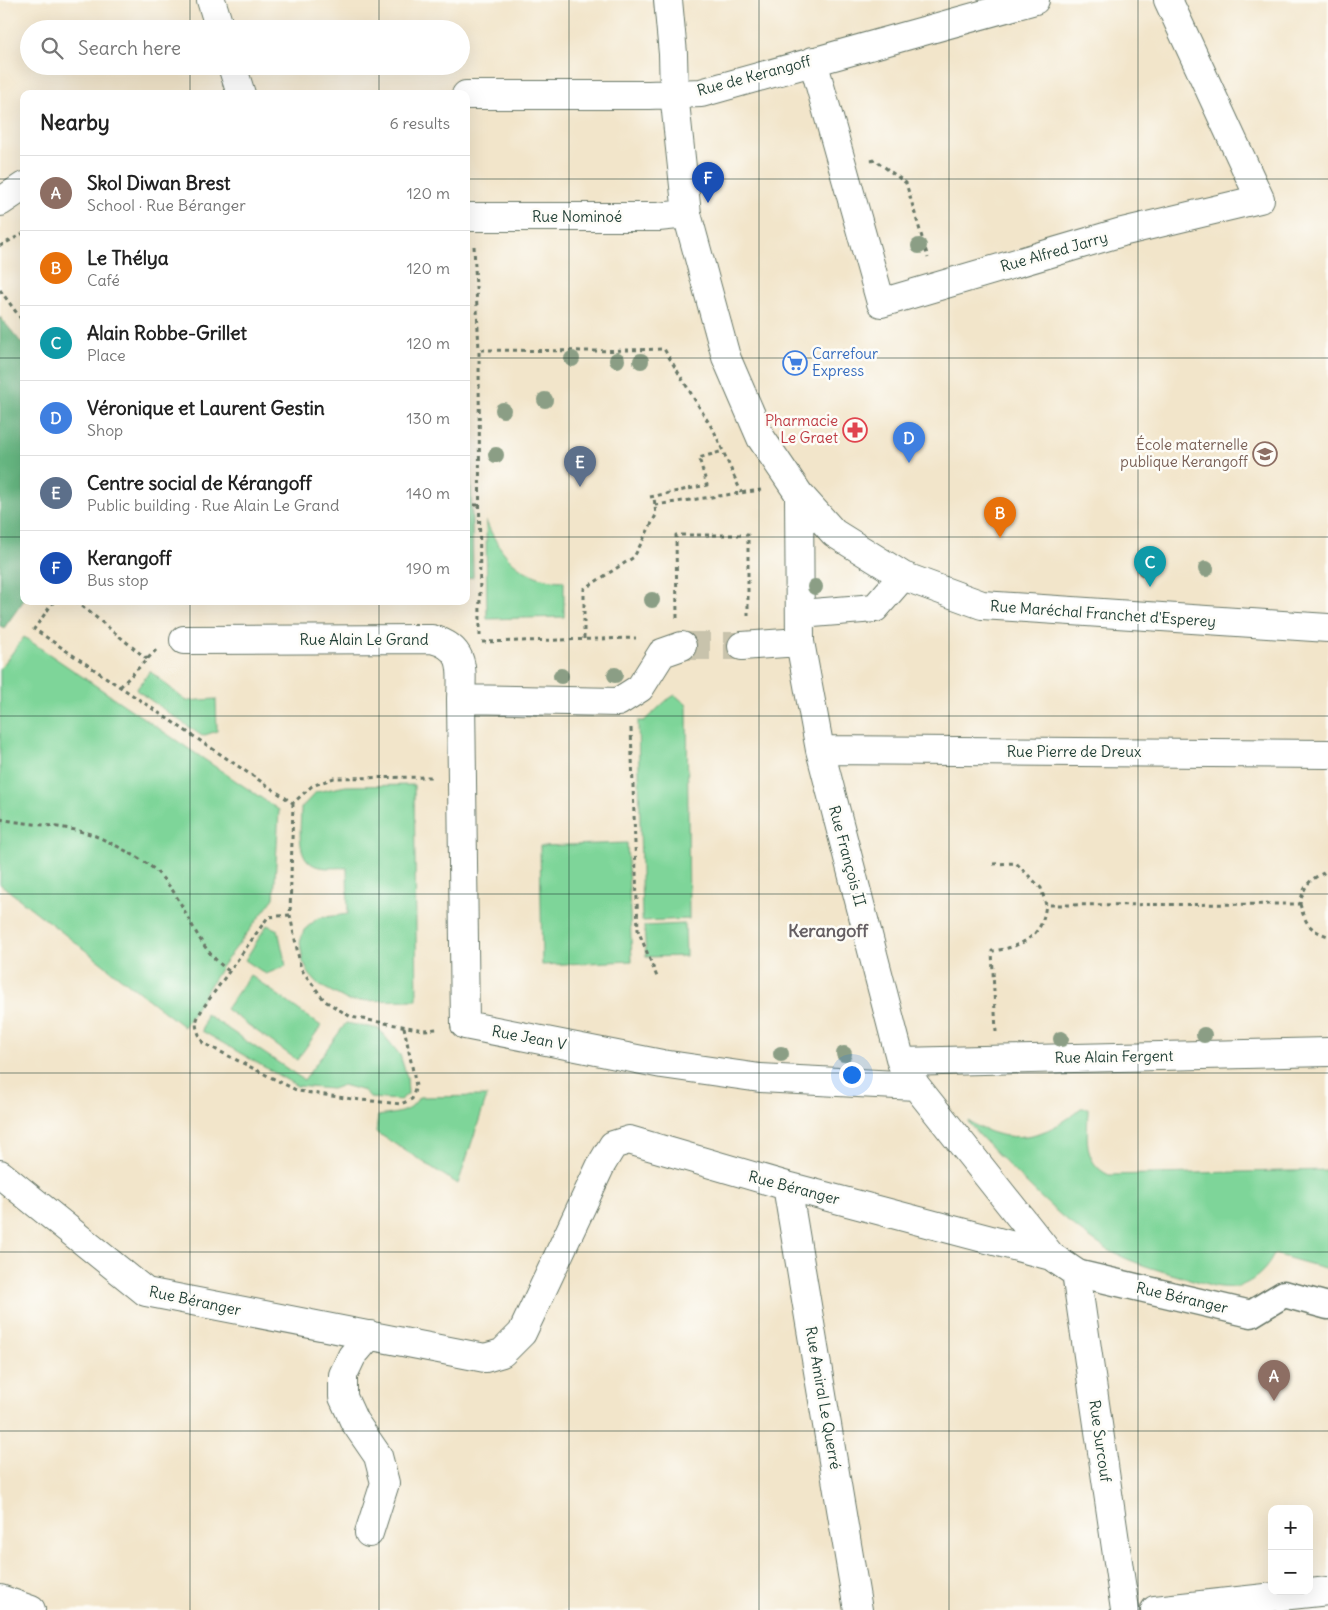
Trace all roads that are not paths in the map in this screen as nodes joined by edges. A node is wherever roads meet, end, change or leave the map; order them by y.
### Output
1 (211, 0) edge
2 (668, 0) edge
3 (1035, 0) edge
4 (1168, 0) edge
5 (217, 20) edge
6 (813, 61) junction
7 (235, 75) edge
8 (240, 90) edge
9 (674, 93) junction
10 (470, 95) edge
11 (687, 214) junction
12 (470, 217) edge
13 (795, 488) junction
14 (903, 576) junction
15 (800, 614) junction
16 (1328, 628) edge
17 (184, 640) road end
18 (800, 642) junction
19 (682, 646) tunnel mouth
20 (745, 646) tunnel mouth
21 (462, 699) junction
22 (820, 750) junction
23 (1328, 754) edge
24 (1328, 1052) edge
25 (901, 1062) junction
26 (916, 1086) junction
27 (0, 1174) edge
28 (787, 1186) junction
29 (1051, 1256) junction
30 (1076, 1273) junction
31 (1328, 1306) edge
32 (370, 1335) junction
33 (370, 1533) dead end
34 (1328, 1591) edge
35 (0, 1599) edge
36 (30, 1610) edge
37 (858, 1610) edge
38 (1125, 1610) edge
39 (1155, 1610) edge

1 - 5 street
2 - 9 street, Rue Maréchal Franchet d'Esperey
3 - 6 street, Rue de Kerangoff
4 - 6 street, Rue Alfred Jarry
6 - 9 street, Rue de Kerangoff
7 - 8 street
9 - 10 street, Rue de Kerangoff
9 - 11 street, Rue Maréchal Franchet d'Esperey
11 - 12 street, Rue Nominoé
11 - 13 street, Rue Maréchal Franchet d'Esperey
13 - 14 street, Rue Maréchal Franchet d'Esperey
13 - 15 street, Rue François II
14 - 15 street
14 - 16 street, Rue Maréchal Franchet d'Esperey
15 - 18 street, Rue François II
17 - 21 street, Rue Alain Le Grand
18 - 20 street
18 - 22 street, Rue François II
19 - 21 street
21 - 26 street, Rue Jean V
22 - 23 street, Rue Pierre de Dreux
22 - 25 street, Rue François II
24 - 25 street, Rue Alain Fergent
25 - 26 street, Rue François II
26 - 29 street, Rue François II
27 - 32 street, Rue Béranger
28 - 29 street, Rue Béranger
28 - 32 street, Rue Béranger
28 - 37 street, Rue Amiral Le Querré
29 - 30 street, Rue Béranger
30 - 31 street, Rue Béranger
30 - 38 street, Rue Surcouf
32 - 33 street
34 - 39 street
35 - 36 street

